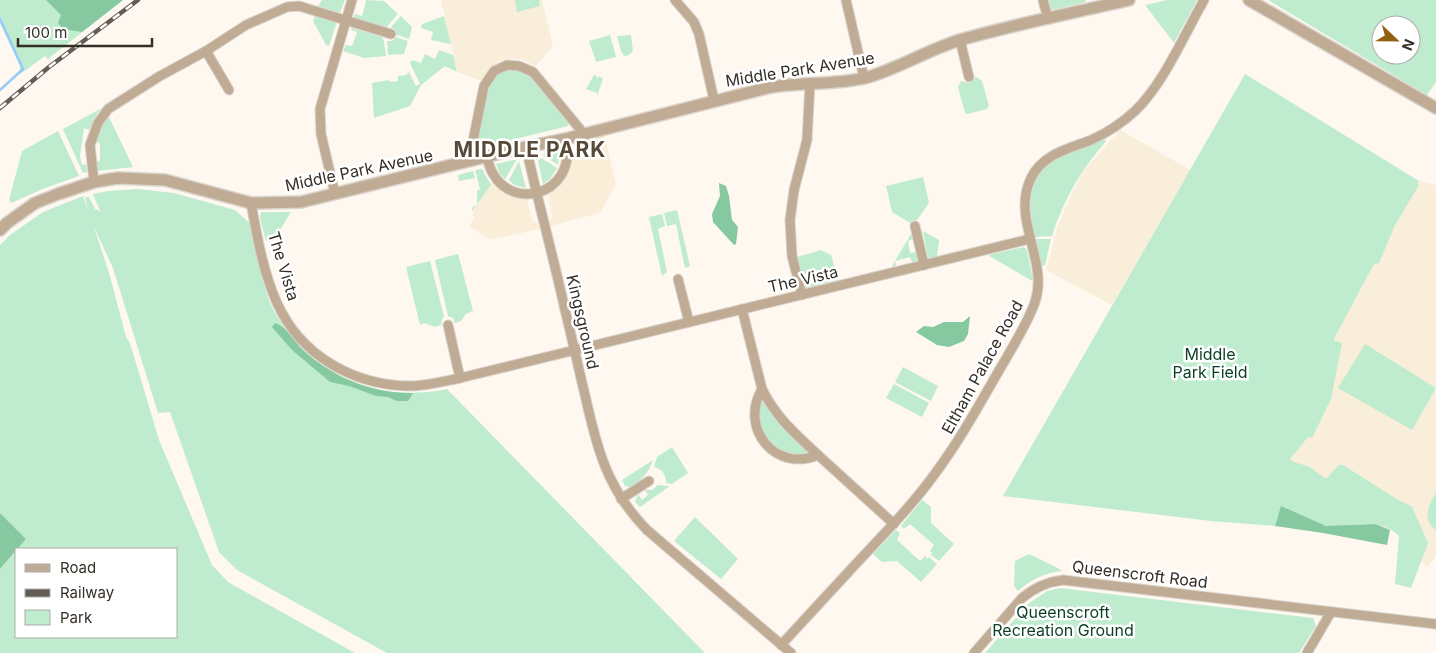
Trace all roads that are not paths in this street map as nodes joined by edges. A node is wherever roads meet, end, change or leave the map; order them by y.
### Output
1 (352, 0) edge
2 (675, 0) edge
3 (846, 0) edge
4 (1043, 0) edge
5 (1129, 0) edge
6 (1204, 0) edge
7 (1249, 0) edge
8 (1095, 4) edge
9 (1048, 19) junction
10 (346, 20) junction
11 (390, 34) dead end
12 (960, 40) junction
13 (206, 51) junction
14 (969, 77) dead end
15 (864, 78) junction
16 (810, 83) junction
17 (229, 90) dead end
18 (714, 100) junction
19 (1436, 108) edge
20 (584, 134) junction
21 (565, 139) junction
22 (526, 147) junction
23 (487, 157) junction
24 (469, 161) junction
25 (94, 182) junction
26 (536, 193) junction
27 (335, 194) junction
28 (251, 203) junction
29 (915, 226) dead end
30 (0, 230) edge
31 (1030, 239) junction
32 (924, 265) junction
33 (678, 279) dead end
34 (802, 295) junction
35 (742, 309) junction
36 (689, 322) junction
37 (448, 325) dead end
38 (574, 350) junction
39 (460, 378) junction
40 (762, 389) junction
41 (818, 455) junction
42 (649, 481) dead end
43 (621, 499) junction
44 (894, 524) junction
45 (1331, 612) junction
46 (1436, 624) edge
47 (781, 645) junction
48 (1311, 651) edge
49 (791, 653) edge
50 (974, 653) edge

1 - 10 street
2 - 18 street
3 - 15 street
4 - 9 street
5 - 8 street, Middle Park Avenue
6 - 31 street, Eltham Palace Road
7 - 19 street
8 - 9 street, Middle Park Avenue
9 - 12 street, Middle Park Avenue
10 - 11 street
10 - 13 street
10 - 27 street
12 - 14 street
12 - 15 street, Middle Park Avenue
13 - 17 street
13 - 25 street
15 - 16 street, Middle Park Avenue
16 - 18 street, Middle Park Avenue
16 - 34 street
18 - 20 street, Middle Park Avenue
20 - 21 street, Middle Park Avenue
20 - 24 street
21 - 22 street, Middle Park Avenue
21 - 26 street
22 - 23 street, Middle Park Avenue
22 - 26 street, Kingsground
23 - 24 street, Middle Park Avenue
23 - 26 street
24 - 27 street, Middle Park Avenue
25 - 28 street, Middle Park Avenue
25 - 30 street, Middle Park Avenue
26 - 38 street, Kingsground
27 - 28 street, Middle Park Avenue
28 - 39 street, The Vista
29 - 32 street
31 - 32 street, The Vista
31 - 44 street, Eltham Palace Road
32 - 34 street, The Vista
33 - 36 street
34 - 35 street, The Vista
35 - 36 street, The Vista
35 - 40 street
36 - 38 street, The Vista
37 - 39 street
38 - 39 street, The Vista
38 - 43 street, Kingsground
40 - 41 street
40 - 41 street
41 - 44 street
42 - 43 street
43 - 47 street, Kingsground
44 - 47 street, Eltham Palace Road
45 - 46 street, Queenscroft Road
45 - 48 street
45 - 50 street, Queenscroft Road
47 - 49 street, Kingsground

